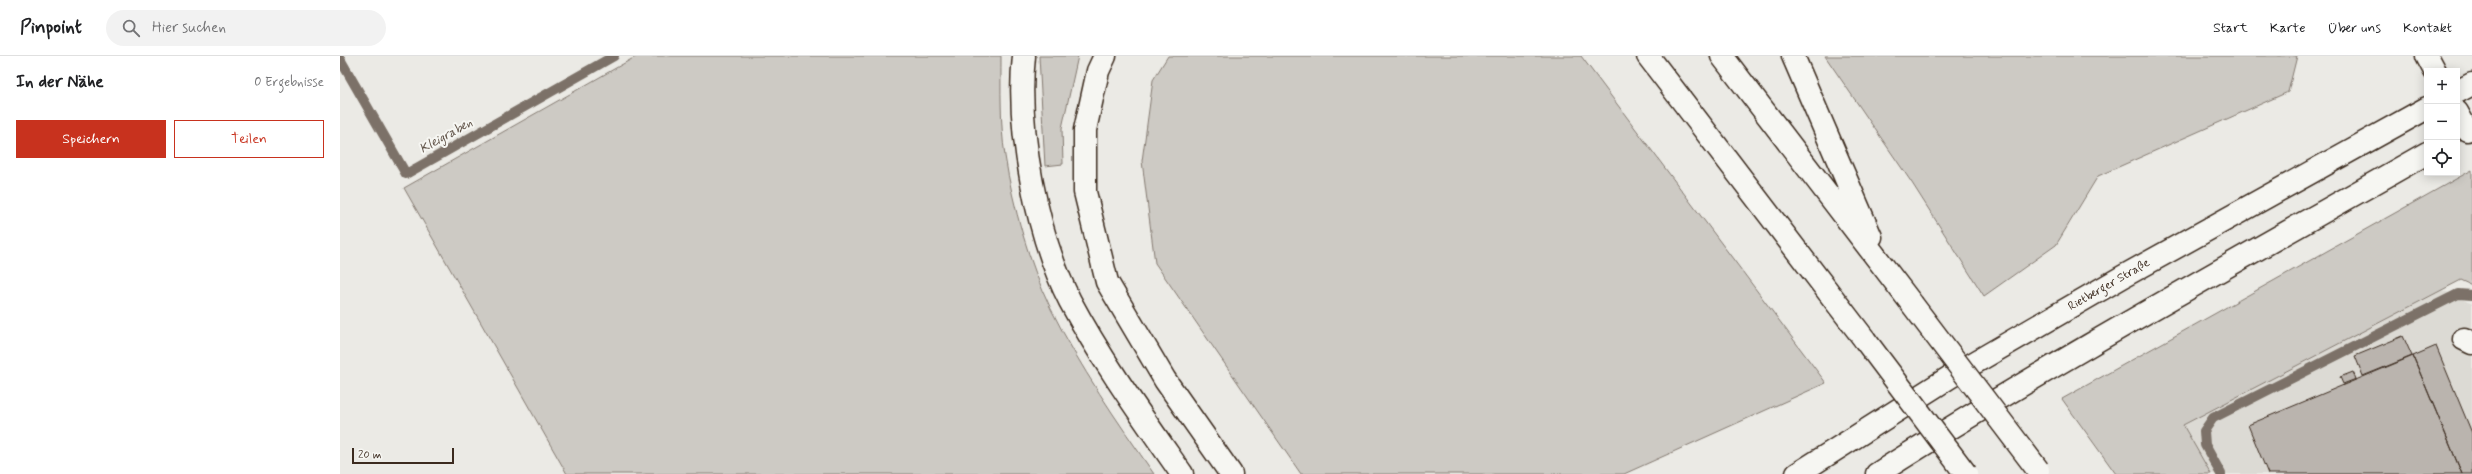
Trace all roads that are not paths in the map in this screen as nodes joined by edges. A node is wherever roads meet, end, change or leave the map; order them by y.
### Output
1 (1024, 56) edge
2 (1105, 56) edge
3 (1648, 56) edge
4 (1722, 56) edge
5 (1793, 56) edge
6 (2427, 56) edge
7 (2433, 68) edge
8 (2472, 84) edge
9 (2460, 90) edge
10 (2424, 110) edge
11 (2424, 155) edge
12 (1884, 268) junction
13 (2040, 472) edge
14 (1182, 474) edge
15 (1231, 474) edge
16 (1797, 474) edge
17 (1878, 474) edge
18 (1966, 474) edge

1 - 14 main road
2 - 15 main road
3 - 18 main road, bridge
4 - 12 main road
5 - 12 main road
6 - 7 main road
8 - 9 main road
10 - 16 main road, Rietberger Straße
11 - 17 main road
12 - 13 main road, bridge

